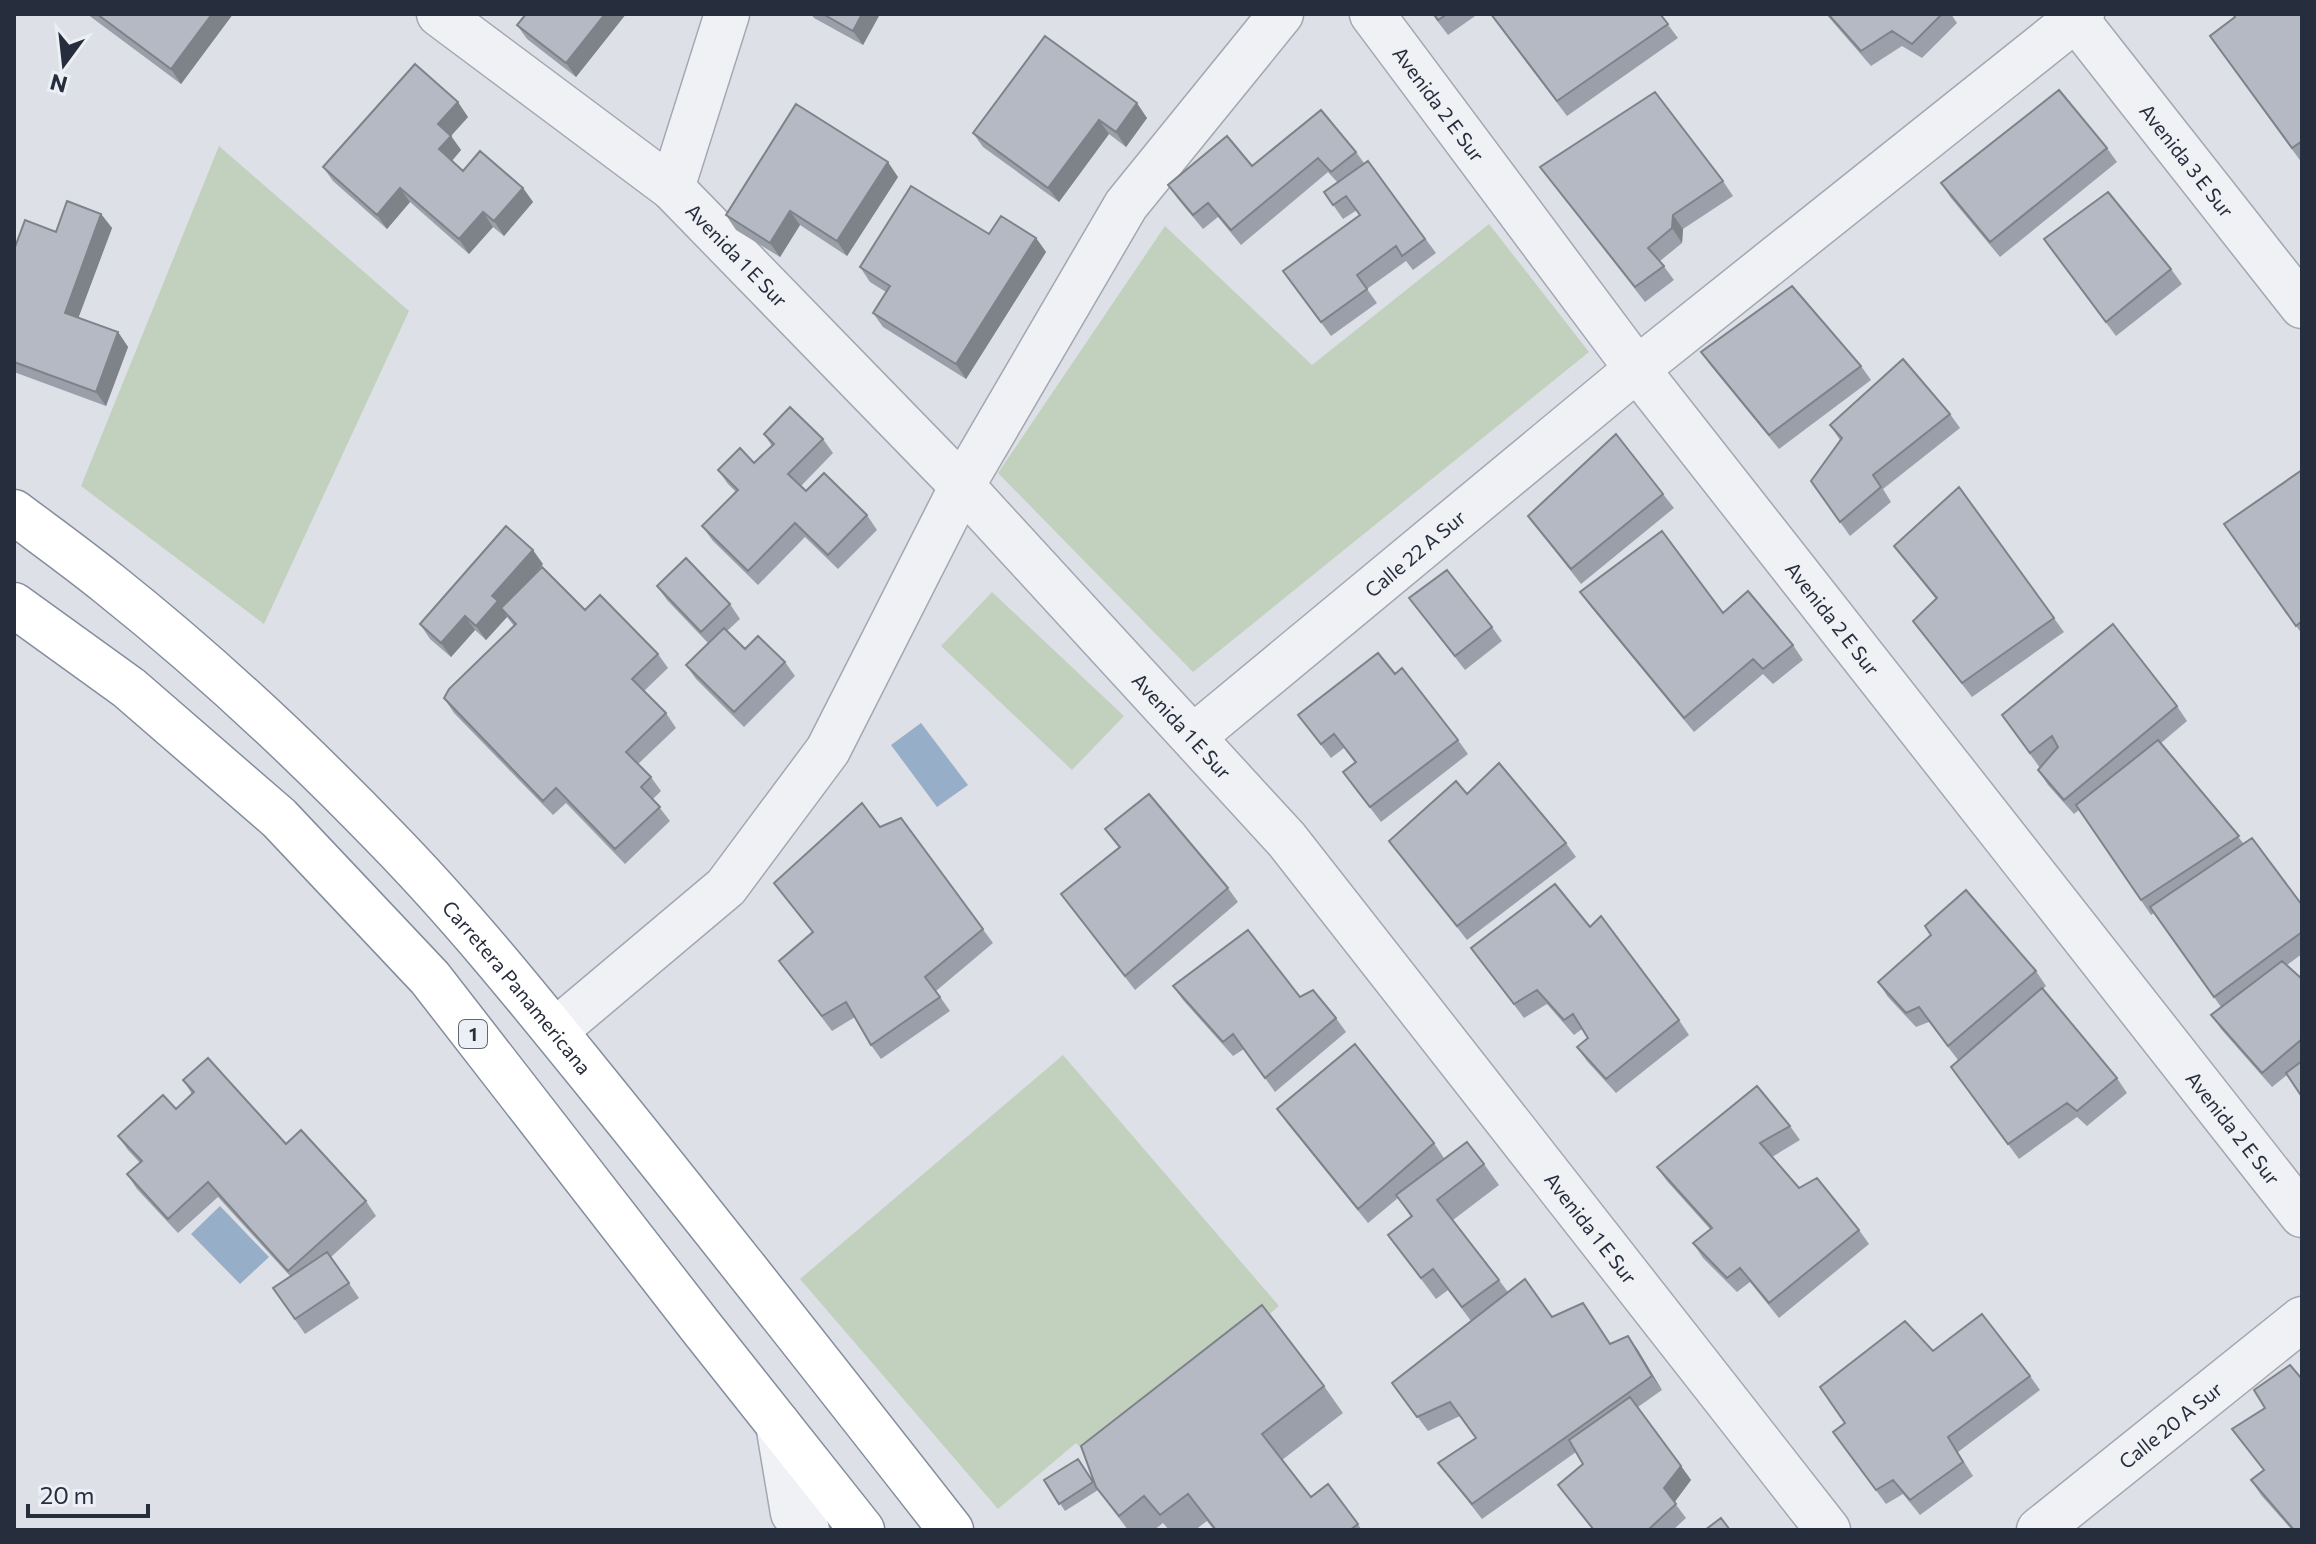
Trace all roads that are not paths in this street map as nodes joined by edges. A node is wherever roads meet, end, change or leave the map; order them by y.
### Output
1 (439, 14) edge
2 (727, 14) edge
3 (1281, 14) edge
4 (1372, 14) edge
5 (2076, 16) edge
6 (672, 188) junction
7 (2302, 306) edge
8 (1637, 369) junction
9 (962, 486) junction
10 (14, 512) edge
11 (14, 605) edge
12 (1193, 737) junction
13 (555, 1031) junction
14 (2302, 1215) edge
15 (2302, 1319) edge
16 (778, 1424) junction
17 (807, 1530) edge
18 (862, 1530) edge
19 (951, 1530) edge
20 (1828, 1530) edge
21 (2039, 1530) edge

1 - 6 street, Avenida 1 E Sur
2 - 6 street
3 - 9 street
4 - 8 street, Avenida 2 E Sur
5 - 7 street, Avenida 3 E Sur
5 - 8 street, Calle 22 A Sur
6 - 9 street, Avenida 1 E Sur
8 - 12 street, Calle 22 A Sur
8 - 14 street, Avenida 2 E Sur
9 - 12 street, Avenida 1 E Sur
9 - 13 street
10 - 13 highway, Carretera Panamericana
11 - 16 highway, 1
12 - 20 street, Avenida 1 E Sur
13 - 19 highway, Carretera Panamericana
15 - 21 street, Calle 20 A Sur
16 - 17 street
16 - 18 highway, 1

